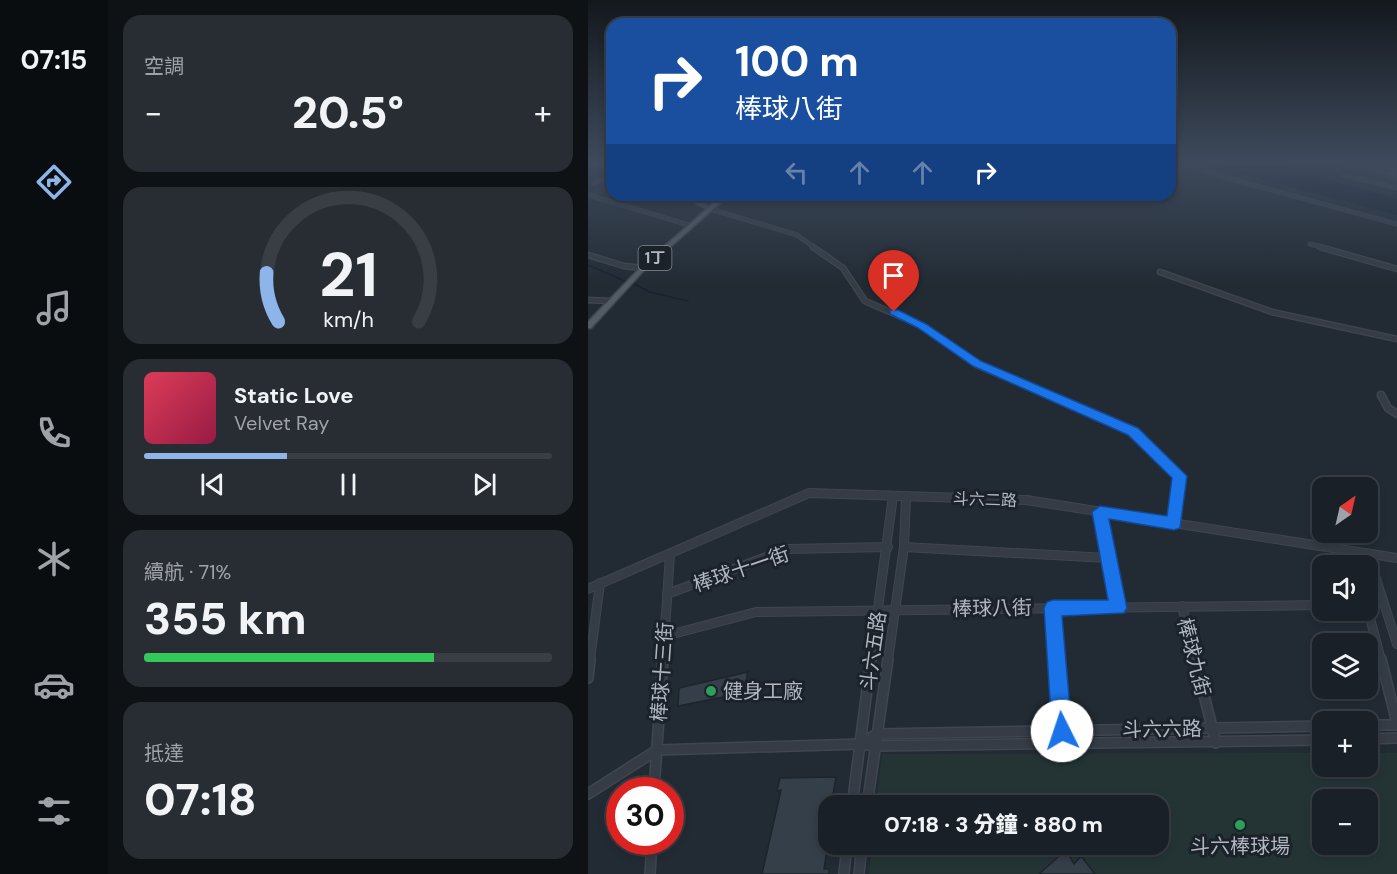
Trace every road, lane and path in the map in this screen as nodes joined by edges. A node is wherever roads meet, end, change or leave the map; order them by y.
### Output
1 (617, 204) edge
2 (701, 204) edge
3 (717, 204) edge
4 (1322, 204) edge
5 (711, 209) junction
6 (1397, 224) edge
7 (692, 226) junction
8 (1310, 244) dead end
9 (588, 255) edge
10 (643, 268) junction
11 (1397, 269) edge
12 (1160, 272) dead end
13 (588, 300) edge
14 (610, 301) junction
15 (588, 326) edge
16 (1397, 339) edge
17 (1381, 395) dead end
18 (1397, 414) edge
19 (893, 496) junction
20 (906, 496) junction
21 (1100, 512) junction
22 (1174, 523) junction
23 (888, 546) junction
24 (904, 547) junction
25 (1354, 552) junction
26 (670, 554) junction
27 (1368, 554) junction
28 (1355, 555) edge
29 (1108, 558) junction
30 (1397, 558) edge
31 (600, 583) junction
32 (588, 589) edge
33 (667, 594) junction
34 (1312, 605) edge
35 (1182, 606) junction
36 (1053, 608) junction
37 (1118, 608) junction
38 (879, 610) junction
39 (894, 610) junction
40 (1371, 621) edge
41 (665, 636) junction
42 (1396, 639) edge
43 (588, 678) edge
44 (1397, 724) edge
45 (1378, 725) edge
46 (1312, 726) edge
47 (1212, 729) junction
48 (1062, 731) junction
49 (877, 734) junction
50 (1397, 738) edge
51 (1378, 739) edge
52 (1312, 740) edge
53 (1063, 743) junction
54 (1216, 743) junction
55 (861, 744) junction
56 (875, 746) junction
57 (657, 750) junction
58 (655, 777) edge
59 (588, 794) edge
60 (854, 795) edge
61 (868, 795) edge
62 (651, 855) edge
63 (846, 855) edge
64 (861, 855) edge
65 (650, 874) edge
66 (843, 874) edge
67 (859, 874) edge

1 - 7 street
2 - 5 main road
3 - 5 main road, 1丁
4 - 6 street
5 - 7 main road, 1丁
5 - 22 street
7 - 10 main road, 1丁
8 - 11 street
9 - 10 street
10 - 14 main road, 1丁
12 - 16 street
13 - 14 street
14 - 15 main road, 1丁
17 - 18 street
19 - 20 street, 斗六二路
19 - 23 street, 斗六五路
19 - 26 street, 斗六二路
20 - 21 street, 斗六二路
20 - 24 street, 斗六五路
21 - 22 street, 斗六二路
21 - 29 street
22 - 25 street, 斗六二路
23 - 33 street, 棒球十一街
23 - 38 street, 斗六五路
24 - 29 street
24 - 39 street, 斗六五路
25 - 27 street, 斗六二路
25 - 28 street
26 - 31 street, 斗六二路
26 - 33 street, 棒球十三街
27 - 30 street, 斗六二路
27 - 42 street
29 - 37 street
31 - 32 street, 斗六二路
31 - 43 street
33 - 41 street, 棒球十三街
34 - 35 street, 棒球八街
35 - 37 street, 棒球八街
35 - 47 street, 棒球九街
36 - 37 street, 棒球八街
36 - 39 street, 棒球八街
36 - 48 street
38 - 39 street, 棒球八街
38 - 41 street, 棒球八街
38 - 55 street, 斗六五路
39 - 49 street, 斗六五路
40 - 44 street
41 - 57 street, 棒球十三街
44 - 45 street
46 - 47 street, 斗六六路
47 - 48 street, 斗六六路
47 - 54 street, 棒球九街
48 - 49 street, 斗六六路
48 - 53 street
49 - 55 street
49 - 56 street, 斗六五路
50 - 51 street
52 - 54 street, 斗六六路
53 - 54 street, 斗六六路
53 - 56 street, 斗六六路
55 - 56 street, 斗六六路
55 - 57 street, 斗六六路
55 - 60 street, 斗六五路
56 - 61 street, 斗六五路
57 - 58 street, 棒球十三街
57 - 59 street
62 - 65 street
63 - 66 street
64 - 67 street

